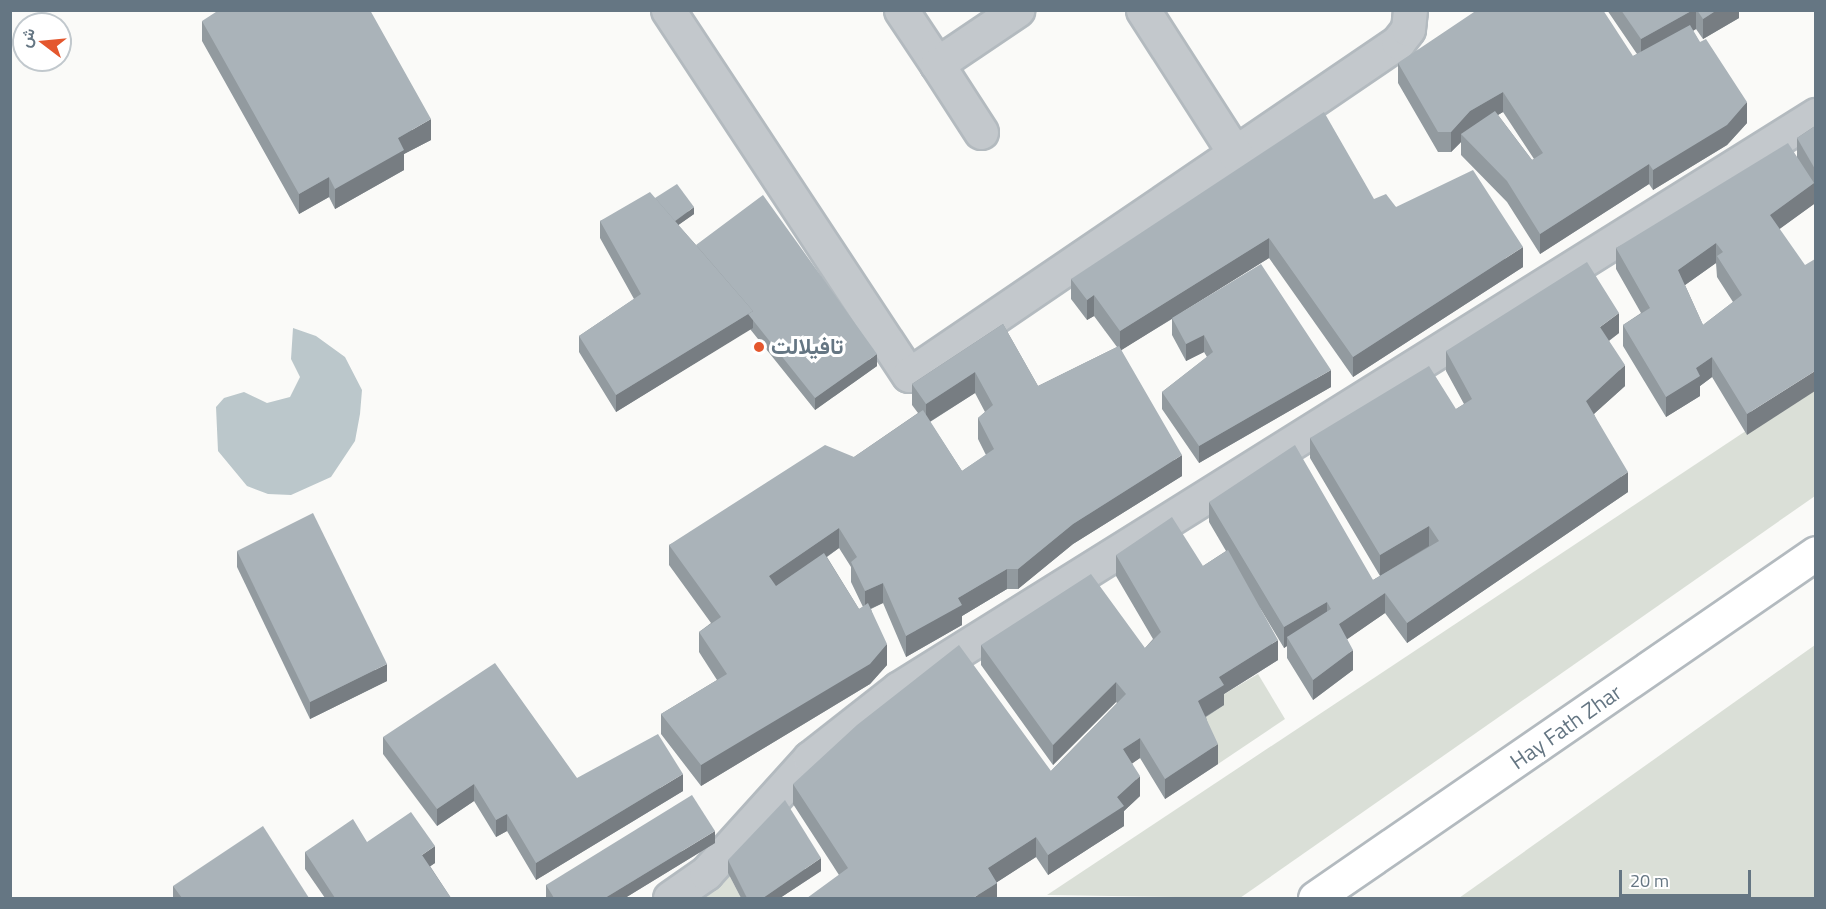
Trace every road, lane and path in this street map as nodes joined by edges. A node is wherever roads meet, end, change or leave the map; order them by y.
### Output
1 (668, 10) edge
2 (901, 10) edge
3 (1017, 10) edge
4 (1143, 10) edge
5 (1410, 10) edge
6 (937, 64) junction
7 (1815, 115) edge
8 (981, 132) dead end
9 (1236, 155) junction
10 (1815, 553) edge
11 (670, 898) edge
12 (1315, 898) edge

1 - 9 street
2 - 6 street
3 - 6 street
4 - 9 street
5 - 9 street
6 - 8 street
7 - 11 street
10 - 12 street, Hay Fath Zhar

